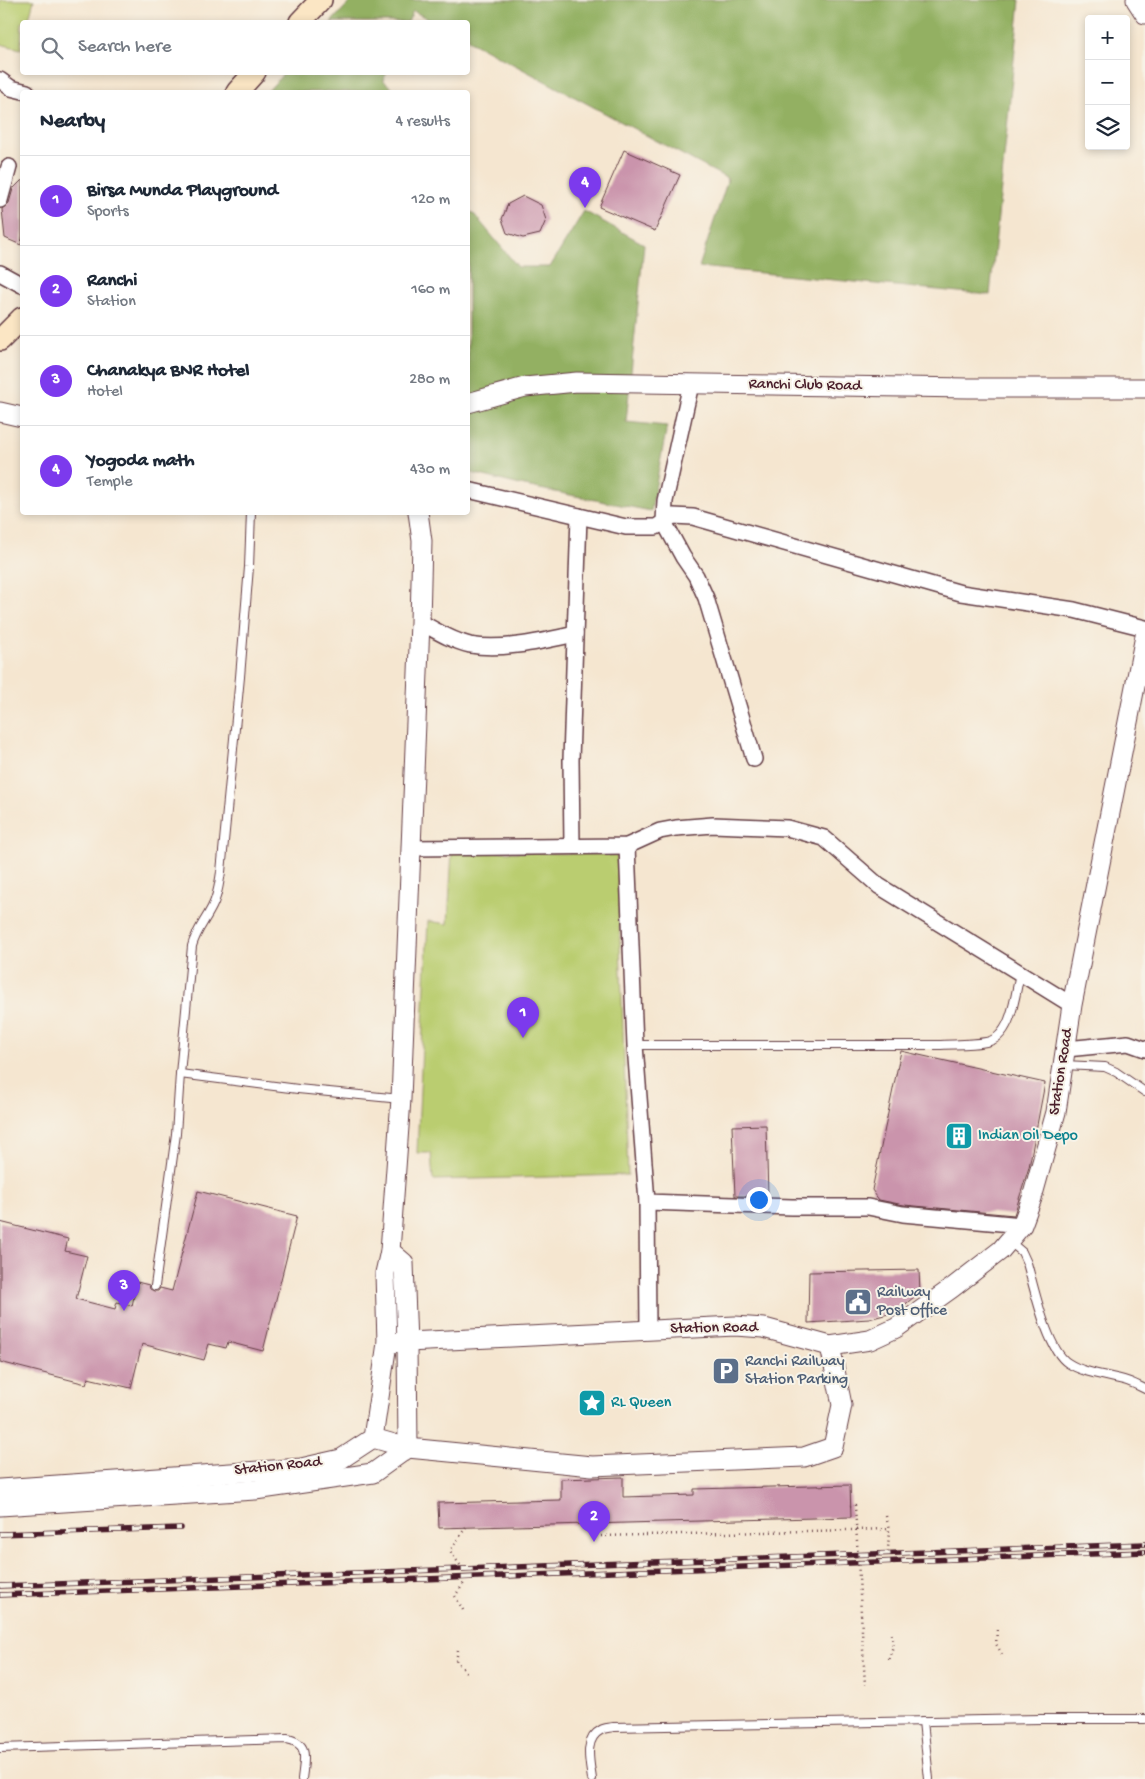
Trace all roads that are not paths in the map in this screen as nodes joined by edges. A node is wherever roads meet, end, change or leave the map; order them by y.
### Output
1 (320, 0) edge
2 (1136, 0) edge
3 (1145, 14) edge
4 (302, 20) edge
5 (252, 75) edge
6 (4, 87) edge
7 (20, 90) edge
8 (239, 90) edge
9 (9, 167) dead end
10 (0, 200) edge
11 (0, 273) edge
12 (20, 284) edge
13 (20, 320) edge
14 (0, 340) edge
15 (691, 384) junction
16 (1145, 388) edge
17 (470, 402) edge
18 (0, 412) edge
19 (20, 417) edge
20 (470, 490) edge
21 (251, 515) edge
22 (418, 515) edge
23 (579, 516) junction
24 (664, 522) junction
25 (420, 622) junction
26 (1145, 628) edge
27 (575, 634) junction
28 (1145, 636) edge
29 (754, 759) dead end
30 (572, 846) junction
31 (627, 846) junction
32 (411, 848) junction
33 (1020, 973) junction
34 (1072, 1005) junction
35 (636, 1045) junction
36 (1145, 1049) edge
37 (1065, 1057) junction
38 (180, 1074) junction
39 (1145, 1092) edge
40 (401, 1098) junction
41 (647, 1202) junction
42 (1022, 1225) junction
43 (1009, 1240) junction
44 (390, 1251) junction
45 (155, 1286) dead end
46 (648, 1330) junction
47 (387, 1343) junction
48 (407, 1343) junction
49 (830, 1346) junction
50 (1145, 1389) edge
51 (373, 1438) junction
52 (408, 1448) junction
53 (0, 1489) edge
54 (0, 1506) edge
55 (1145, 1719) edge
56 (923, 1721) junction
57 (0, 1748) edge
58 (302, 1779) edge
59 (592, 1779) edge
60 (929, 1779) edge

1 - 4 main road
2 - 3 street
5 - 8 main road
6 - 7 street
9 - 10 street
11 - 12 street
13 - 14 main road
15 - 16 street, Ranchi Club Road
15 - 17 street, Ranchi Club Road
15 - 24 street
18 - 19 street
20 - 23 street
21 - 38 lane
22 - 25 street
23 - 24 street
23 - 27 street
24 - 26 street
24 - 29 street
25 - 27 street
25 - 32 street
27 - 30 street
28 - 34 street, Station Road
30 - 31 street
30 - 32 street
31 - 33 street
31 - 35 street
32 - 40 street
33 - 34 street
33 - 35 lane
34 - 37 street, Station Road
35 - 41 street
36 - 37 street
37 - 39 lane
37 - 42 street, Station Road
38 - 40 lane
38 - 45 lane
40 - 44 street
41 - 42 street
41 - 46 street
42 - 43 street, Station Road
43 - 49 street, Station Road
43 - 50 lane
44 - 47 street
44 - 48 street
46 - 48 street, Station Road
46 - 49 street, Station Road
47 - 48 street, Station Road
47 - 51 street
48 - 52 street
49 - 52 street
51 - 52 street
51 - 53 street, Station Road
52 - 54 street
55 - 56 lane
56 - 59 lane
56 - 60 lane
57 - 58 lane

